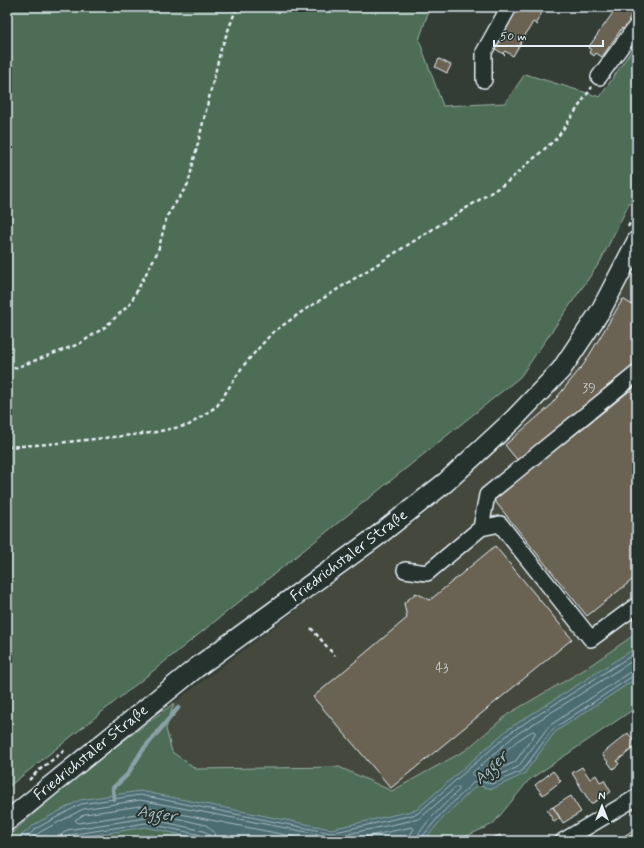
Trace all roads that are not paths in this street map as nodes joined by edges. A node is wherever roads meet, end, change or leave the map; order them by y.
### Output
1 (510, 7) edge
2 (637, 25) edge
3 (599, 77) road end
4 (484, 80) dead end
5 (632, 236) edge
6 (637, 373) edge
7 (481, 528) junction
8 (405, 570) dead end
9 (637, 605) edge
10 (637, 797) edge
11 (7, 821) edge
12 (563, 841) edge

1 - 4 street
2 - 3 street
5 - 11 main road, Friedrichstaler Straße
6 - 7 street
7 - 8 street
7 - 9 street
10 - 12 street

